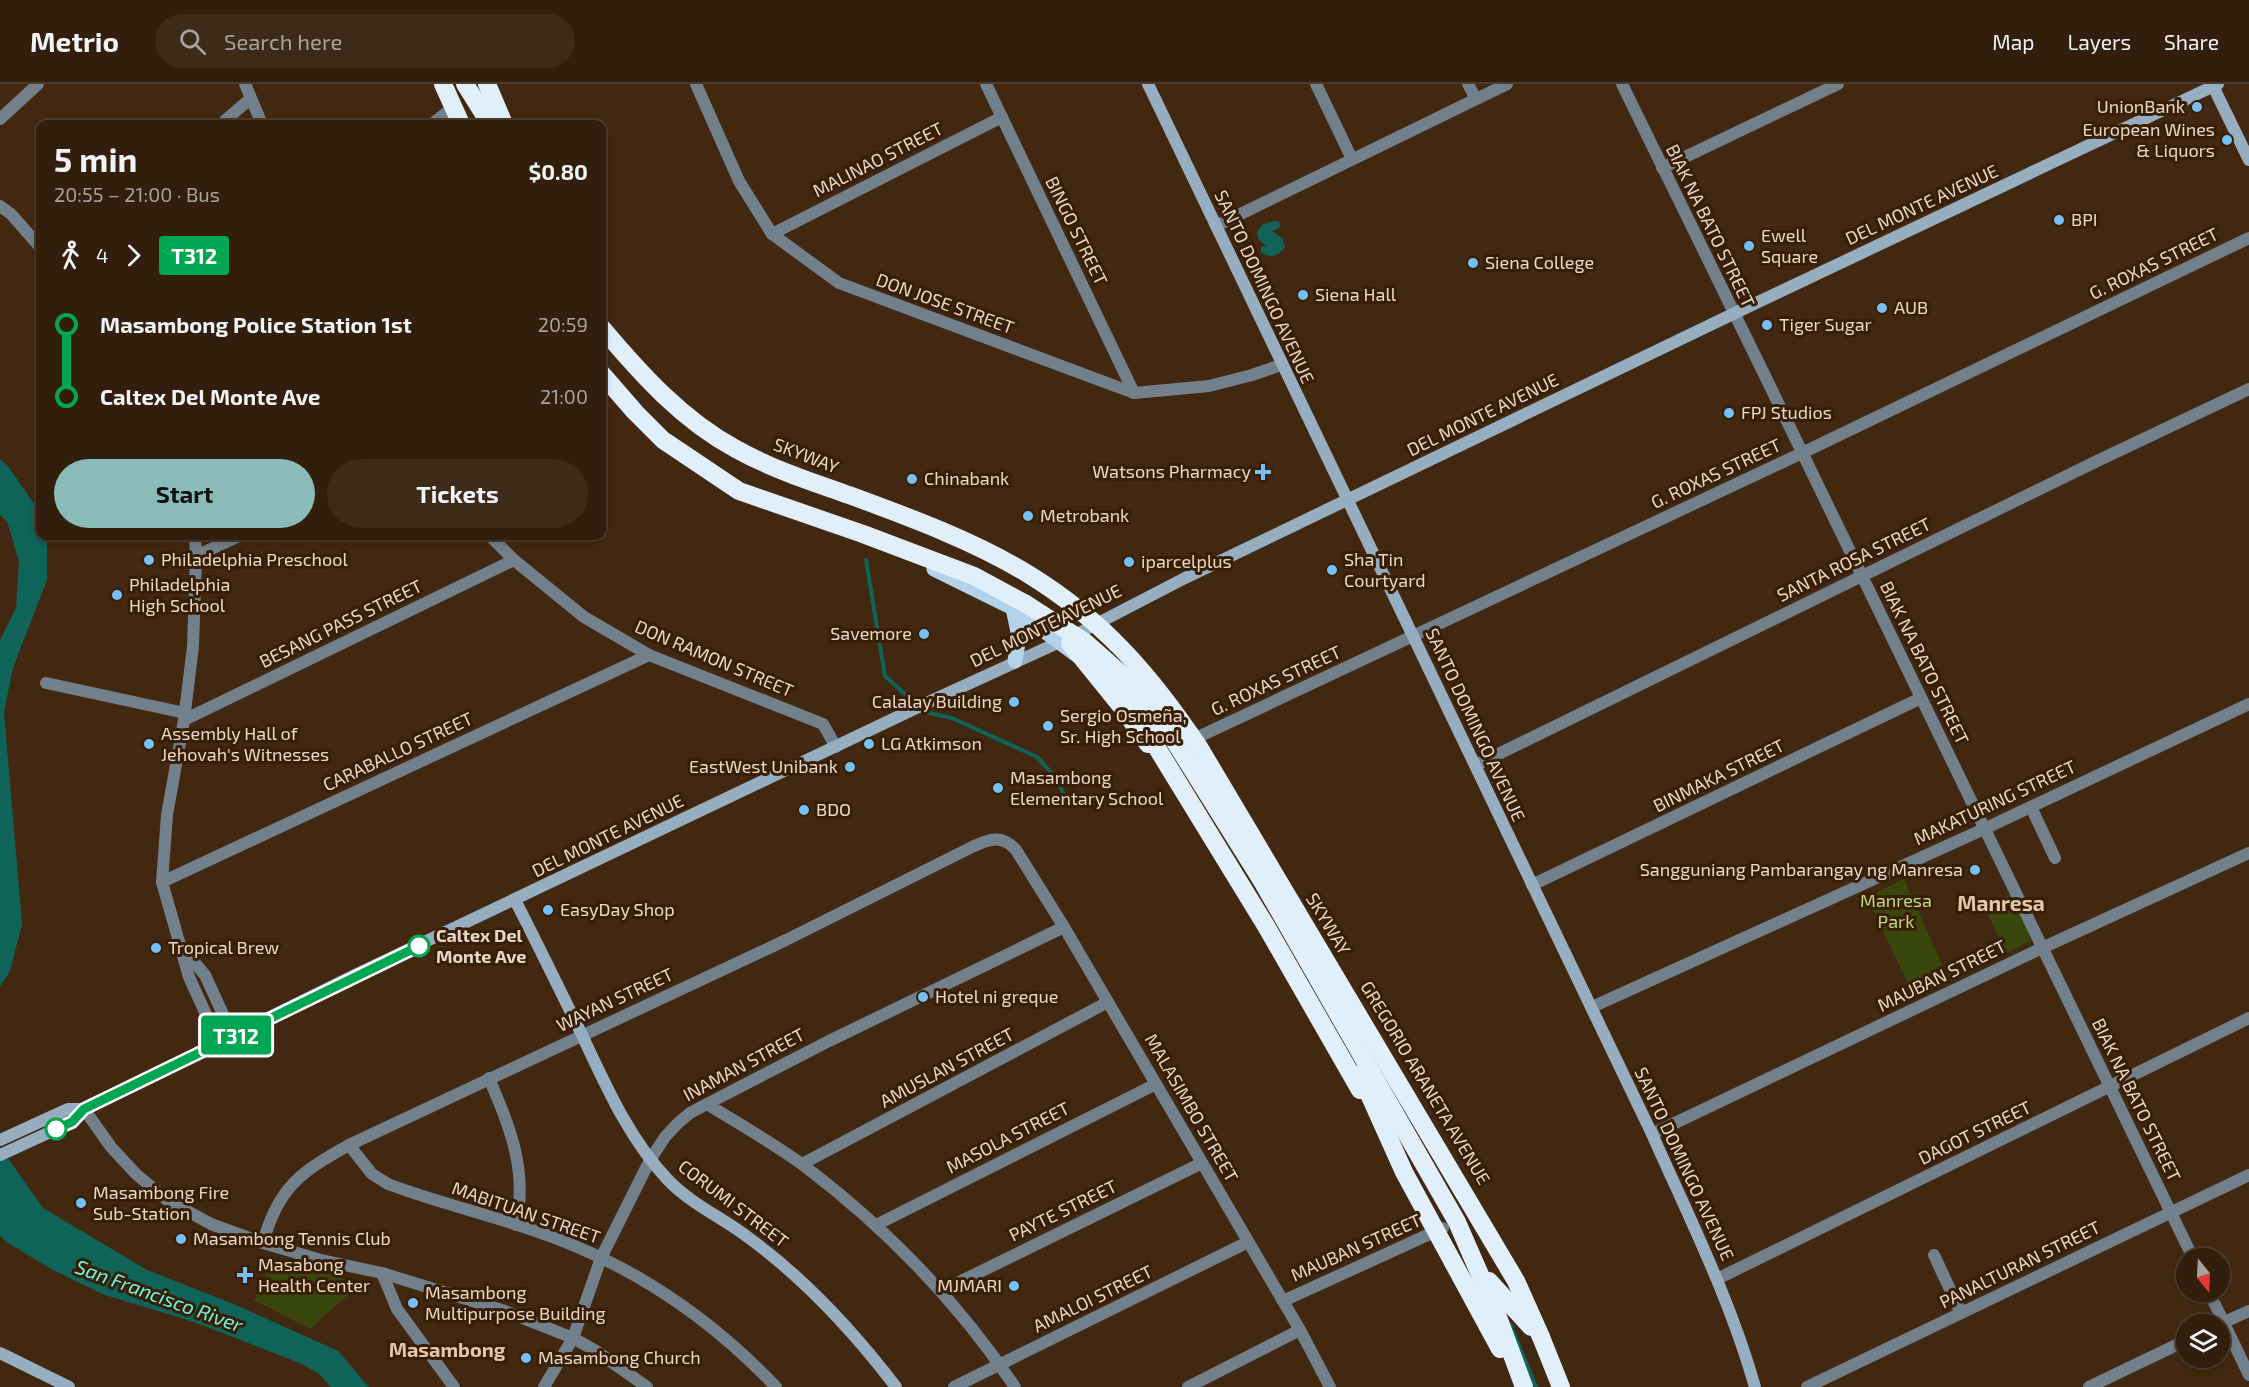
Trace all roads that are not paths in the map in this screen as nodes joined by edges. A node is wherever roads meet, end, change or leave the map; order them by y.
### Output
1 (38, 84) edge
2 (244, 84) edge
3 (442, 84) edge
4 (477, 84) edge
5 (489, 84) edge
6 (696, 84) edge
7 (986, 84) edge
8 (1148, 84) edge
9 (1316, 84) edge
10 (1468, 84) edge
11 (1507, 84) edge
12 (1622, 84) edge
13 (1838, 84) edge
14 (2215, 85) edge
15 (250, 99) junction
16 (1476, 99) junction
17 (459, 109) edge
18 (1002, 117) junction
19 (0, 119) edge
20 (226, 120) edge
21 (260, 120) edge
22 (439, 120) edge
23 (482, 120) edge
24 (504, 120) edge
25 (1352, 159) junction
26 (2249, 160) edge
27 (1662, 168) junction
28 (0, 206) edge
29 (1216, 226) junction
30 (772, 234) junction
31 (2249, 238) edge
32 (36, 243) edge
33 (1733, 314) junction
34 (606, 328) edge
35 (606, 332) edge
36 (1281, 365) junction
37 (606, 379) edge
38 (606, 383) edge
39 (2249, 389) edge
40 (1134, 393) junction
41 (1802, 453) junction
42 (1347, 501) junction
43 (195, 540) edge
44 (230, 540) edge
45 (494, 540) edge
46 (196, 556) junction
47 (514, 561) junction
48 (1028, 574) junction
49 (1862, 576) junction
50 (1019, 606) junction
51 (1099, 621) junction
52 (1413, 637) junction
53 (1069, 639) junction
54 (649, 654) junction
55 (1015, 661) junction
56 (1140, 661) junction
57 (46, 684) dead end
58 (1921, 698) junction
59 (2249, 704) edge
60 (185, 716) junction
61 (1196, 738) junction
62 (836, 747) junction
63 (1476, 765) junction
64 (2031, 807) junction
65 (1984, 829) junction
66 (1016, 850) joint
67 (2249, 853) edge
68 (2055, 858) dead end
69 (162, 882) junction
70 (1532, 885) junction
71 (515, 900) junction
72 (1064, 927) junction
73 (182, 948) junction
74 (2042, 948) junction
75 (1108, 1002) junction
76 (1592, 1007) junction
77 (2249, 1018) edge
78 (582, 1035) junction
79 (233, 1036) junction
80 (219, 1043) junction
81 (489, 1078) junction
82 (1156, 1084) junction
83 (2110, 1087) junction
84 (707, 1104) junction
85 (84, 1109) junction
86 (1652, 1134) junction
87 (0, 1140) edge
88 (16, 1140) junction
89 (349, 1145) junction
90 (0, 1155) edge
91 (650, 1160) junction
92 (1202, 1163) junction
93 (802, 1164) junction
94 (2249, 1175) edge
95 (2170, 1212) junction
96 (1467, 1214) junction
97 (516, 1225) junction
98 (876, 1225) junction
99 (1444, 1228) junction
100 (1248, 1242) junction
101 (263, 1243) junction
102 (2188, 1248) edge
103 (1934, 1255) dead end
104 (601, 1258) junction
105 (382, 1273) junction
106 (1717, 1279) junction
107 (941, 1291) junction
108 (1283, 1301) junction
109 (2249, 1311) edge
110 (1961, 1313) junction
111 (2230, 1320) edge
112 (1300, 1330) junction
113 (1541, 1337) junction
114 (573, 1338) junction
115 (2230, 1339) edge
116 (2176, 1345) edge
117 (0, 1353) edge
118 (1000, 1365) junction
119 (2249, 1375) edge
120 (69, 1387) edge
121 (454, 1387) edge
122 (544, 1387) edge
123 (647, 1387) edge
124 (776, 1387) edge
125 (896, 1387) edge
126 (954, 1387) edge
127 (1015, 1387) edge
128 (1188, 1387) edge
129 (1330, 1387) edge
130 (1523, 1387) edge
131 (1556, 1387) edge
132 (1561, 1387) edge
133 (1755, 1387) edge
134 (1807, 1387) edge
135 (2089, 1387) edge

1 - 19 street
2 - 15 street
3 - 17 highway, bridge
4 - 17 main road
5 - 24 highway
6 - 30 street, DON JOSE STREET
7 - 18 street, BINGO STREET
8 - 29 main road, SANTO DOMINGO AVENUE
9 - 25 street
10 - 16 street
11 - 16 street
12 - 27 street, BIAK NA BATO STREET
13 - 27 street
14 - 26 main road
14 - 33 main road, DEL MONTE AVENUE
15 - 20 street
15 - 21 street
16 - 25 street
17 - 22 street
17 - 23 highway, bridge
18 - 30 street, MALINAO STREET
18 - 40 street, BINGO STREET
25 - 29 street
27 - 33 street, BIAK NA BATO STREET
28 - 32 street
29 - 36 main road, SANTO DOMINGO AVENUE
30 - 40 street, DON JOSE STREET
31 - 41 street, G. ROXAS STREET
33 - 41 street, BIAK NA BATO STREET
33 - 42 main road, DEL MONTE AVENUE
34 - 51 main road, GREGORIO ARANETA AVENUE
35 - 48 highway, SKYWAY, bridge
36 - 40 street, DON JOSE STREET
36 - 42 main road, SANTO DOMINGO AVENUE
37 - 50 highway, SKYWAY
38 - 50 main road
39 - 49 street, SANTA ROSA STREET
41 - 49 street, BIAK NA BATO STREET
41 - 52 street, G. ROXAS STREET
42 - 51 main road, DEL MONTE AVENUE
42 - 52 main road, SANTO DOMINGO AVENUE
43 - 46 street
44 - 46 street
45 - 47 street, DON RAMON STREET
46 - 60 street
47 - 54 street, DON RAMON STREET
47 - 60 street, BESANG PASS STREET
48 - 113 highway, SKYWAY, bridge
48 - 113 highway, SKYWAY, bridge
49 - 58 street, BIAK NA BATO STREET
49 - 63 street, SANTA ROSA STREET
50 - 53 highway, SKYWAY, bridge
50 - 55 main road
50 - 130 highway, SKYWAY, bridge
51 - 53 main road, DEL MONTE AVENUE
51 - 56 main road, GREGORIO ARANETA AVENUE
52 - 61 street, G. ROXAS STREET
52 - 63 main road, SANTO DOMINGO AVENUE
53 - 55 main road, DEL MONTE AVENUE
53 - 56 main road
53 - 99 main road
53 - 130 highway, SKYWAY, bridge
54 - 62 street, DON RAMON STREET
54 - 69 street, CARABALLO STREET
55 - 62 main road, DEL MONTE AVENUE
56 - 61 main road, GREGORIO ARANETA AVENUE
57 - 60 street
58 - 65 street, BIAK NA BATO STREET
58 - 70 street, BINMAKA STREET
59 - 64 street, MAKATURING STREET
60 - 69 street
61 - 96 main road, GREGORIO ARANETA AVENUE
62 - 71 main road, DEL MONTE AVENUE
63 - 70 main road, SANTO DOMINGO AVENUE
64 - 65 street, MAKATURING STREET
64 - 68 street
65 - 74 street, BIAK NA BATO STREET
65 - 76 street, MAKATURING STREET
66 - 72 street, MALASIMBO STREET
66 - 78 street, WAYAN STREET
67 - 74 street, MAUBAN STREET
69 - 73 street
70 - 76 main road, SANTO DOMINGO AVENUE
71 - 78 main road, CORUMI STREET
71 - 79 main road, DEL MONTE AVENUE
72 - 75 street, MALASIMBO STREET
72 - 84 street, INAMAN STREET
73 - 79 street
73 - 80 street
74 - 83 street, BIAK NA BATO STREET
74 - 86 street, MAUBAN STREET
75 - 82 street, MALASIMBO STREET
75 - 93 street, AMUSLAN STREET
76 - 86 main road, SANTO DOMINGO AVENUE
77 - 83 street, DAGOT STREET
78 - 81 street, WAYAN STREET
78 - 91 main road, CORUMI STREET
79 - 80 main road, DEL MONTE AVENUE
80 - 85 main road, DEL MONTE AVENUE
81 - 89 street, WAYAN STREET
81 - 97 street
82 - 92 street, MALASIMBO STREET
82 - 98 street, MASOLA STREET
83 - 95 street, BIAK NA BATO STREET
83 - 106 street, DAGOT STREET
84 - 91 street, INAMAN STREET
84 - 93 street
85 - 88 main road, DEL MONTE AVENUE
85 - 101 street
86 - 106 main road, SANTO DOMINGO AVENUE
87 - 88 main road, DEL MONTE AVENUE
88 - 90 main road, DEL MONTE AVENUE
89 - 97 street, MABITUAN STREET
89 - 101 street, WAYAN STREET
91 - 104 street, INAMAN STREET
91 - 125 main road, CORUMI STREET
92 - 100 street, MALASIMBO STREET
92 - 107 street, PAYTE STREET
93 - 98 street
94 - 95 street, PANALTURAN STREET
95 - 102 street, BIAK NA BATO STREET
95 - 110 street, PANALTURAN STREET
96 - 99 main road
96 - 131 main road, GREGORIO ARANETA AVENUE
97 - 104 street, MABITUAN STREET
98 - 107 street
99 - 108 street, MAUBAN STREET
99 - 130 main road
100 - 108 street, MALASIMBO STREET
100 - 118 street, AMALOI STREET
101 - 105 street
103 - 110 street
104 - 114 street, INAMAN STREET
104 - 124 street, MABITUAN STREET
105 - 114 street
105 - 121 street
106 - 133 main road, SANTO DOMINGO AVENUE
107 - 118 street
108 - 112 street, MALASIMBO STREET
109 - 111 street
110 - 134 street, PANALTURAN STREET
112 - 128 street
112 - 129 street, MALASIMBO STREET
113 - 132 highway, SKYWAY
114 - 122 street, INAMAN STREET
114 - 123 street
115 - 119 street
116 - 135 street
117 - 120 main road
118 - 126 street, AMALOI STREET
118 - 127 street

